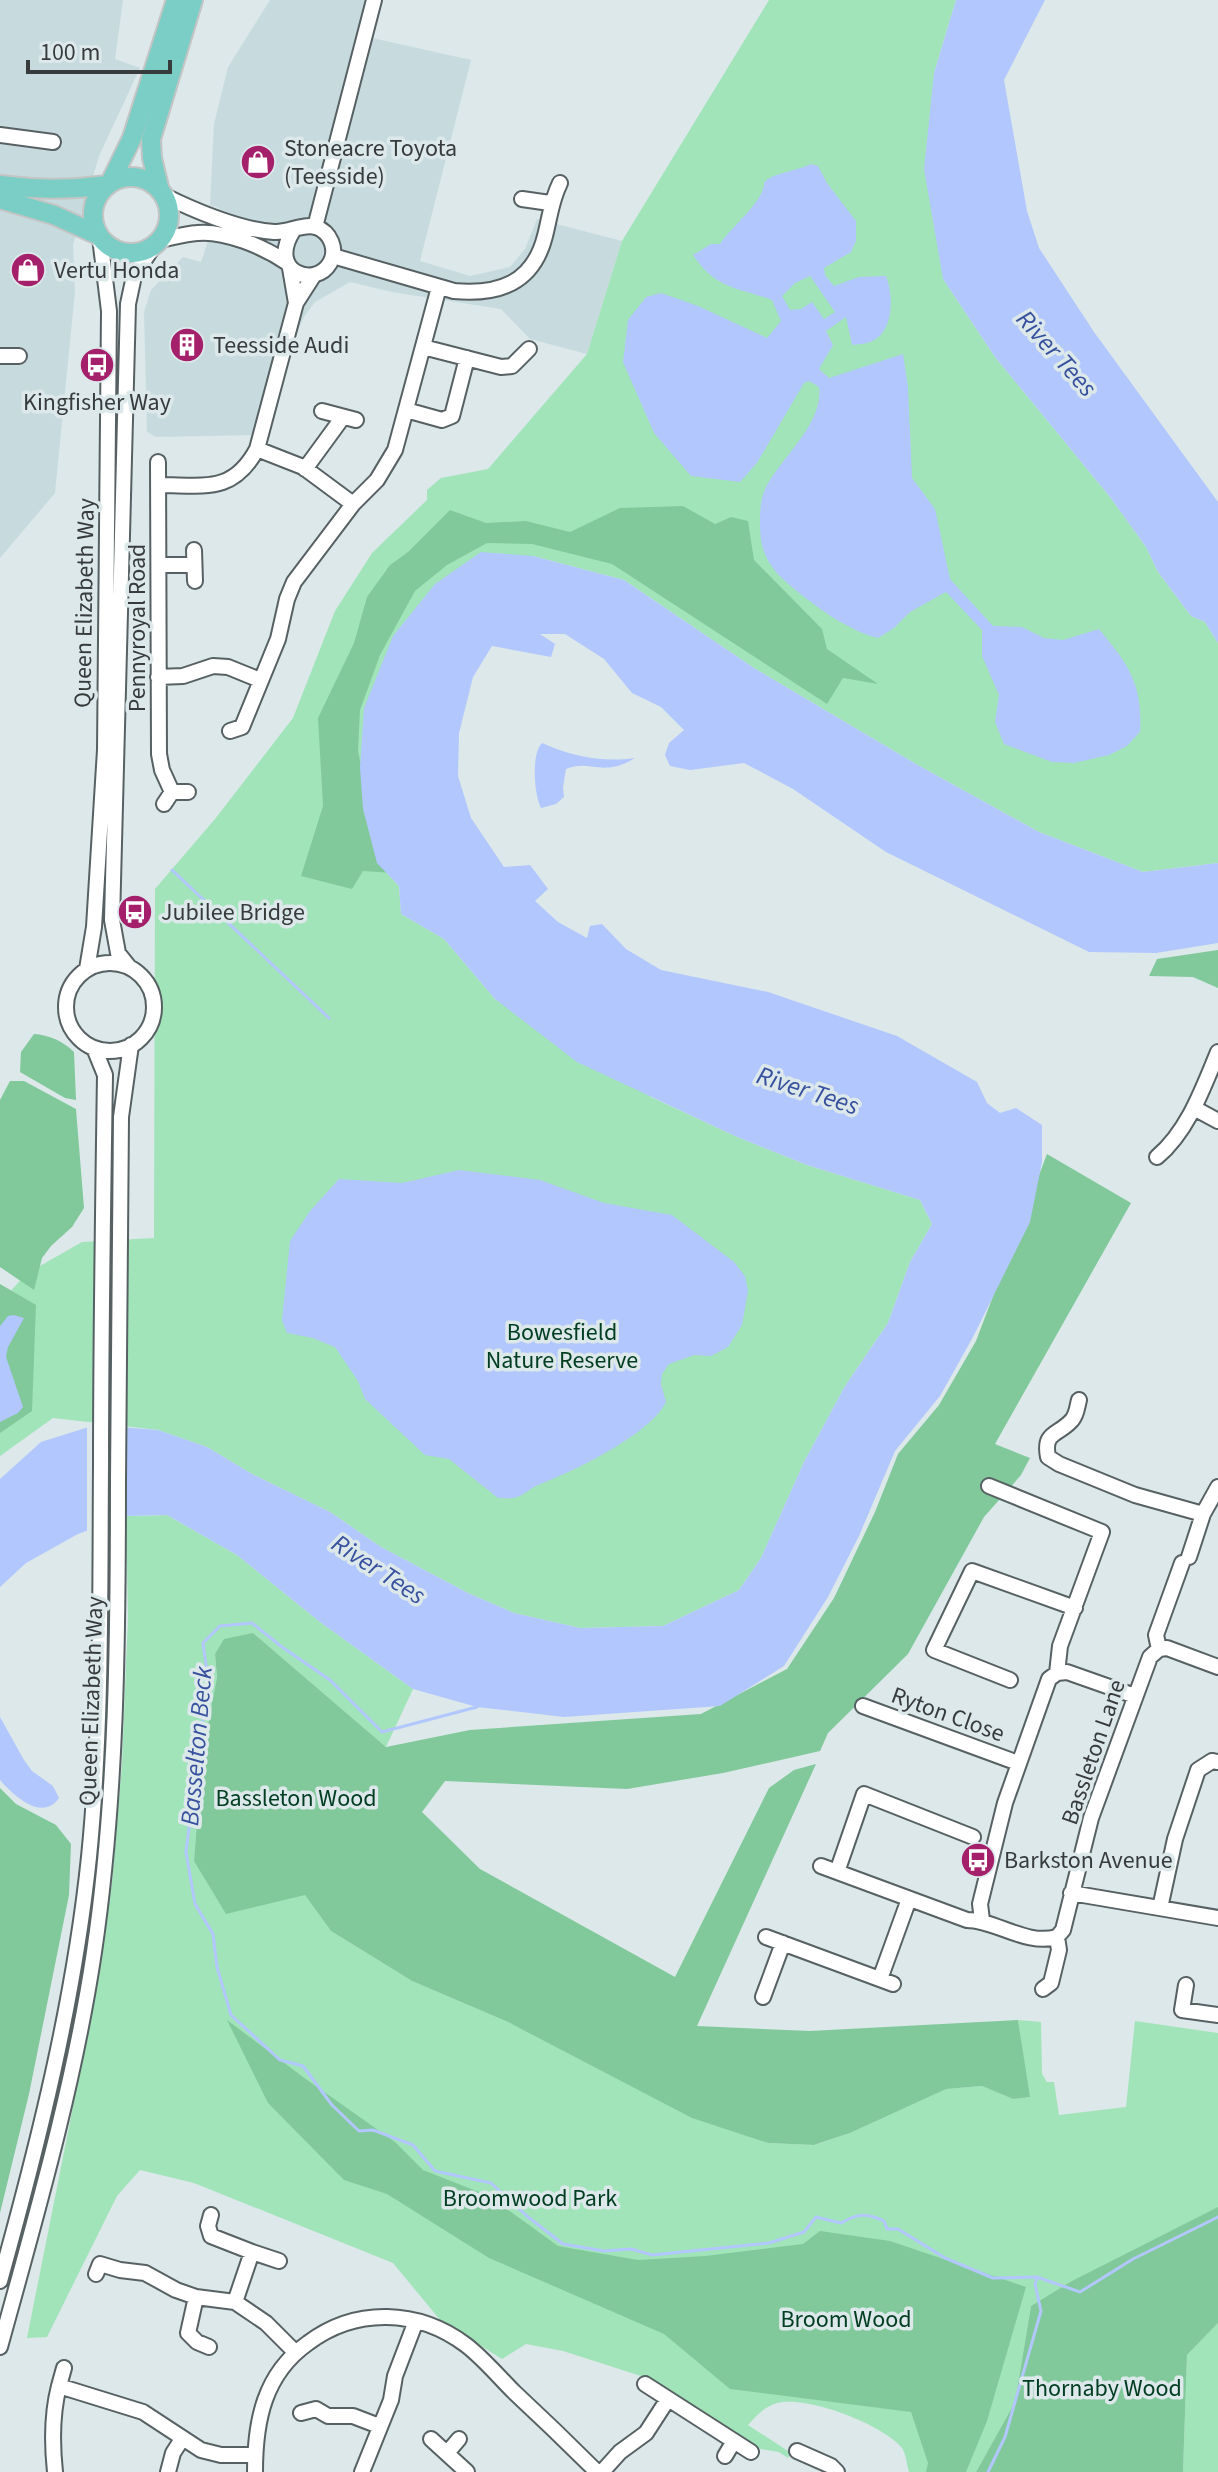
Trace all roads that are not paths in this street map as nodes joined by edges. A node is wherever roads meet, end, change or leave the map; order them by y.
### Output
1 (176, 0) edge
2 (193, 0) edge
3 (374, 0) edge
4 (0, 135) edge
5 (53, 142) dead end
6 (560, 183) dead end
7 (109, 184) junction
8 (0, 185) edge
9 (161, 193) junction
10 (0, 199) edge
11 (522, 199) dead end
12 (550, 203) junction
13 (315, 227) junction
14 (293, 231) junction
15 (99, 237) junction
16 (157, 242) junction
17 (333, 256) junction
18 (288, 265) junction
19 (314, 275) junction
20 (439, 287) junction
21 (296, 303) junction
22 (423, 347) junction
23 (529, 349) dead end
24 (0, 356) edge
25 (19, 356) dead end
26 (467, 358) junction
27 (406, 410) junction
28 (322, 411) dead end
29 (257, 449) junction
30 (158, 462) dead end
31 (305, 469) junction
32 (159, 485) junction
33 (353, 504) junction
34 (159, 565) junction
35 (195, 581) dead end
36 (158, 677) junction
37 (260, 680) junction
38 (242, 730) dead end
39 (188, 792) dead end
40 (130, 968) junction
41 (87, 969) junction
42 (131, 1045) junction
43 (94, 1048) junction
44 (1218, 1052) edge
45 (1194, 1108) junction
46 (1218, 1121) edge
47 (1157, 1157) dead end
48 (1079, 1400) dead end
49 (989, 1486) dead end
50 (1218, 1487) edge
51 (1203, 1514) junction
52 (1075, 1608) junction
53 (1159, 1649) junction
54 (1218, 1667) edge
55 (1057, 1673) junction
56 (1010, 1680) dead end
57 (1135, 1696) junction
58 (863, 1706) dead end
59 (1218, 1762) edge
60 (1018, 1763) junction
61 (967, 1830) dead end
62 (821, 1866) dead end
63 (837, 1872) junction
64 (1071, 1893) junction
65 (909, 1899) junction
66 (1160, 1908) junction
67 (1218, 1918) edge
68 (982, 1920) junction
69 (766, 1937) dead end
70 (1057, 1937) junction
71 (783, 1943) junction
72 (1186, 1985) dead end
73 (1043, 1989) dead end
74 (763, 1997) dead end
75 (1218, 2015) edge
76 (211, 2215) dead end
77 (252, 2252) junction
78 (279, 2261) dead end
79 (101, 2263) dead end
80 (0, 2281) edge
81 (196, 2297) junction
82 (235, 2302) junction
83 (416, 2321) junction
84 (0, 2347) edge
85 (209, 2347) dead end
86 (295, 2352) junction
87 (64, 2368) dead end
88 (645, 2384) dead end
89 (59, 2386) junction
90 (668, 2399) junction
91 (301, 2413) dead end
92 (379, 2426) junction
93 (182, 2439) junction
94 (431, 2439) dead end
95 (459, 2439) dead end
96 (734, 2441) junction
97 (797, 2451) dead end
98 (751, 2452) dead end
99 (447, 2453) junction
100 (255, 2455) junction
101 (725, 2456) dead end
102 (827, 2469) edge
103 (55, 2472) edge
104 (168, 2472) edge
105 (255, 2472) edge
106 (362, 2472) edge
107 (467, 2472) edge
108 (599, 2472) edge

1 - 7 main road
2 - 9 main road
3 - 13 street
4 - 5 street
6 - 12 street
7 - 8 main road
7 - 9 main road
7 - 15 main road
9 - 14 street
9 - 16 main road
10 - 15 main road
11 - 12 street
12 - 20 street
13 - 14 street
13 - 17 street
14 - 18 street
15 - 16 main road
15 - 41 street, Queen Elizabeth Way
16 - 18 street
16 - 40 street, Queen Elizabeth Way
17 - 19 street
17 - 20 street
18 - 19 street
18 - 21 street
19 - 21 street
20 - 22 street
21 - 29 street
22 - 26 street
22 - 27 street
23 - 26 street
24 - 25 street
26 - 27 street
27 - 33 street
28 - 31 street
29 - 31 street
29 - 32 street
30 - 32 street, Pennyroyal Road
31 - 33 street
32 - 34 street, Pennyroyal Road
33 - 37 street
34 - 35 street
34 - 36 street, Pennyroyal Road
36 - 37 street
36 - 39 street, Pennyroyal Road
37 - 38 street
40 - 41 street
40 - 42 street
41 - 43 street
42 - 43 street
42 - 84 street, Queen Elizabeth Way
43 - 80 street, Queen Elizabeth Way
44 - 45 street
45 - 46 street
45 - 47 street
48 - 51 street
49 - 52 street
50 - 51 street, Bassleton Lane
51 - 53 street, Bassleton Lane
52 - 55 street
52 - 56 street
53 - 54 street
53 - 57 street, Bassleton Lane
55 - 57 street
55 - 60 street
57 - 64 street, Bassleton Lane
58 - 60 street, Ryton Close
59 - 66 street
60 - 68 street
61 - 63 street
62 - 63 street
63 - 65 street
64 - 66 street
64 - 70 street, Bassleton Lane
65 - 68 street
65 - 71 street
66 - 67 street
68 - 70 street
69 - 71 street
70 - 73 street, Bassleton Lane
71 - 74 street
72 - 75 street
76 - 77 street
77 - 78 street
77 - 82 street
79 - 81 street
81 - 82 street
81 - 85 street
82 - 86 street
83 - 86 street
83 - 92 street
83 - 108 street
86 - 100 street
87 - 89 street
88 - 90 street
89 - 93 street
89 - 103 street
90 - 96 street
90 - 108 street
91 - 92 street
92 - 106 street
93 - 100 street
93 - 104 street
94 - 99 street
95 - 99 street
96 - 98 street
96 - 101 street
97 - 102 street
99 - 107 street
100 - 105 street

